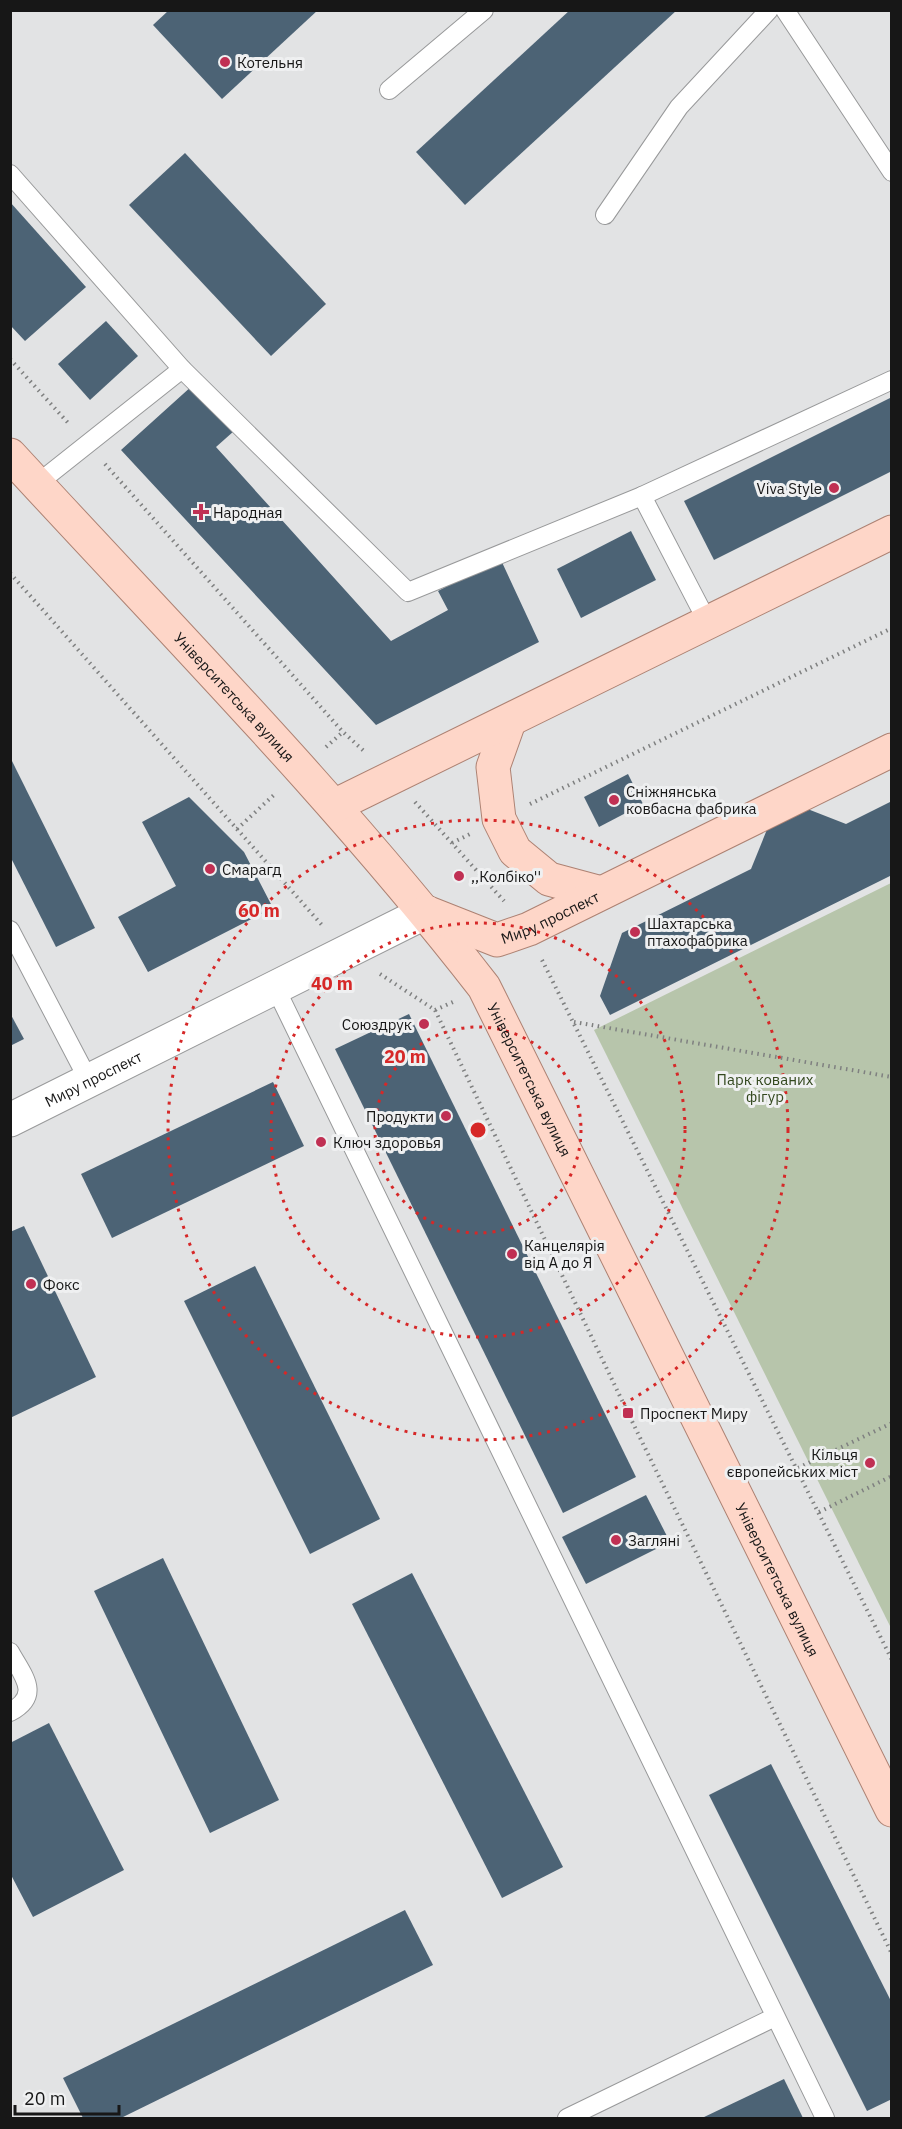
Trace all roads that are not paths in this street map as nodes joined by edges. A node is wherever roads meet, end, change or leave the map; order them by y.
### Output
1 (484, 10) edge
2 (769, 10) edge
3 (785, 10) edge
4 (389, 90) dead end
5 (891, 172) edge
6 (10, 174) edge
7 (605, 215) dead end
8 (182, 369) junction
9 (891, 380) edge
10 (10, 455) edge
11 (37, 484) junction
12 (642, 496) junction
13 (891, 532) edge
14 (708, 623) junction
15 (509, 722) junction
16 (891, 750) edge
17 (334, 806) junction
18 (601, 893) junction
19 (426, 912) junction
20 (13, 940) edge
21 (276, 989) junction
22 (89, 1081) junction
23 (10, 1120) edge
24 (10, 1652) edge
25 (10, 1712) edge
26 (891, 1810) edge
27 (775, 2017) junction
28 (567, 2118) edge
29 (825, 2118) edge

1 - 4 lane
2 - 7 lane
3 - 5 lane
6 - 8 lane
8 - 11 lane
8 - 12 lane
9 - 12 lane
10 - 11 main road, Університетська вулиця
11 - 17 main road, Університетська вулиця
12 - 14 lane
13 - 14 main road
14 - 15 main road
15 - 17 main road
15 - 18 main road
16 - 18 main road, Миру проспект
17 - 19 main road, Університетська вулиця
18 - 19 main road, Миру проспект
19 - 21 street, Миру проспект
19 - 26 main road, Університетська вулиця
20 - 22 lane
21 - 22 street, Миру проспект
21 - 27 lane
22 - 23 street, Миру проспект
24 - 25 lane
27 - 28 lane
27 - 29 lane

